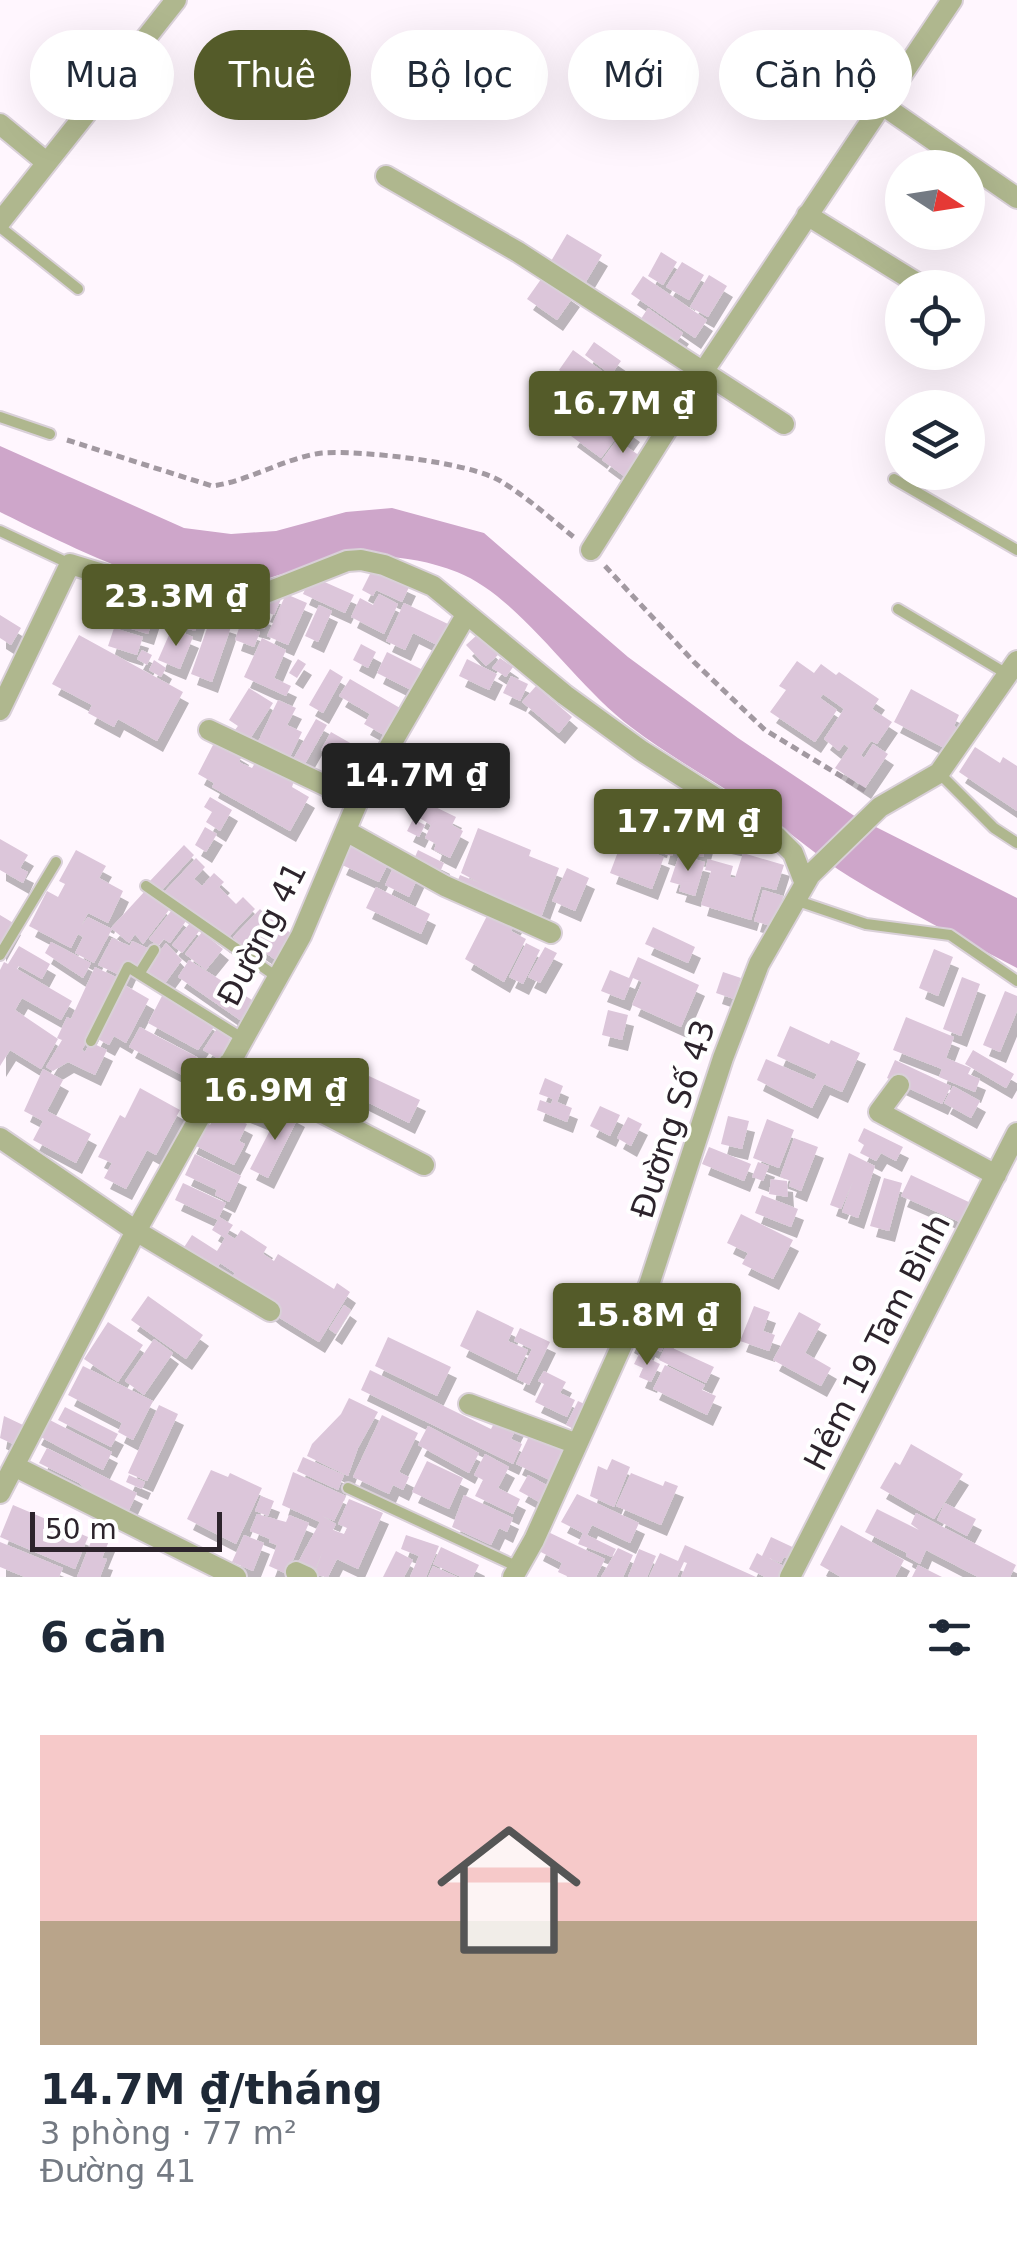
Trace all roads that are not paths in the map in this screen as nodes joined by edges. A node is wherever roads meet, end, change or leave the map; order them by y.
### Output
1 (176, 0) edge
2 (952, 0) edge
3 (912, 58) edge
4 (869, 120) edge
5 (903, 120) edge
6 (0, 124) edge
7 (46, 162) junction
8 (386, 176) dead end
9 (1017, 198) edge
10 (807, 215) junction
11 (0, 224) edge
12 (896, 270) edge
13 (78, 290) dead end
14 (704, 372) junction
15 (0, 418) edge
16 (784, 424) dead end
17 (50, 434) road end
18 (913, 490) edge
19 (0, 532) edge
20 (590, 550) road end
21 (1017, 550) edge
22 (70, 564) junction
23 (898, 610) dead end
24 (466, 615) junction
25 (1012, 668) edge
26 (0, 710) edge
27 (209, 730) dead end
28 (939, 773) junction
29 (358, 802) junction
30 (346, 831) junction
31 (1017, 843) edge
32 (56, 862) dead end
33 (146, 886) dead end
34 (803, 886) junction
35 (551, 933) dead end
36 (154, 950) dead end
37 (0, 955) edge
38 (140, 974) junction
39 (277, 977) junction
40 (1017, 981) edge
41 (242, 1038) junction
42 (91, 1042) dead end
43 (228, 1064) junction
44 (900, 1085) dead end
45 (1017, 1133) edge
46 (0, 1138) edge
47 (424, 1164) dead end
48 (996, 1174) junction
49 (136, 1231) junction
50 (270, 1311) dead end
51 (469, 1404) dead end
52 (578, 1444) junction
53 (14, 1466) junction
54 (348, 1488) dead end
55 (0, 1493) edge
56 (516, 1572) edge
57 (236, 1577) edge
58 (790, 1577) edge

1 - 7 street
2 - 3 street
4 - 10 street
5 - 9 street
6 - 7 street
7 - 11 street
8 - 14 street
10 - 12 street
10 - 14 street
11 - 13 lane
14 - 16 street
14 - 20 street
15 - 17 lane
18 - 21 lane
19 - 22 lane
22 - 24 street
22 - 26 street
23 - 25 lane
24 - 29 street, Đường 41
24 - 34 street
25 - 28 street
27 - 29 street
28 - 31 lane
28 - 34 street, Đường Số 43
29 - 30 street, Đường 41
30 - 35 street
30 - 39 street, Đường 41
32 - 37 lane
33 - 39 lane
34 - 40 lane
34 - 52 street, Đường Số 43
36 - 38 lane
38 - 41 lane
38 - 42 lane
39 - 41 street, Đường 41
41 - 43 street, Đường 41
43 - 47 street
43 - 49 street, Đường 41
44 - 48 street
45 - 48 street, Hẻm 19 Tam Bình
46 - 49 street
48 - 58 street, Hẻm 19 Tam Bình
49 - 50 street
49 - 53 street, Đường 41
51 - 52 street
52 - 56 street, Đường Số 43
53 - 55 street, Đường 41
53 - 57 street
54 - 56 lane

